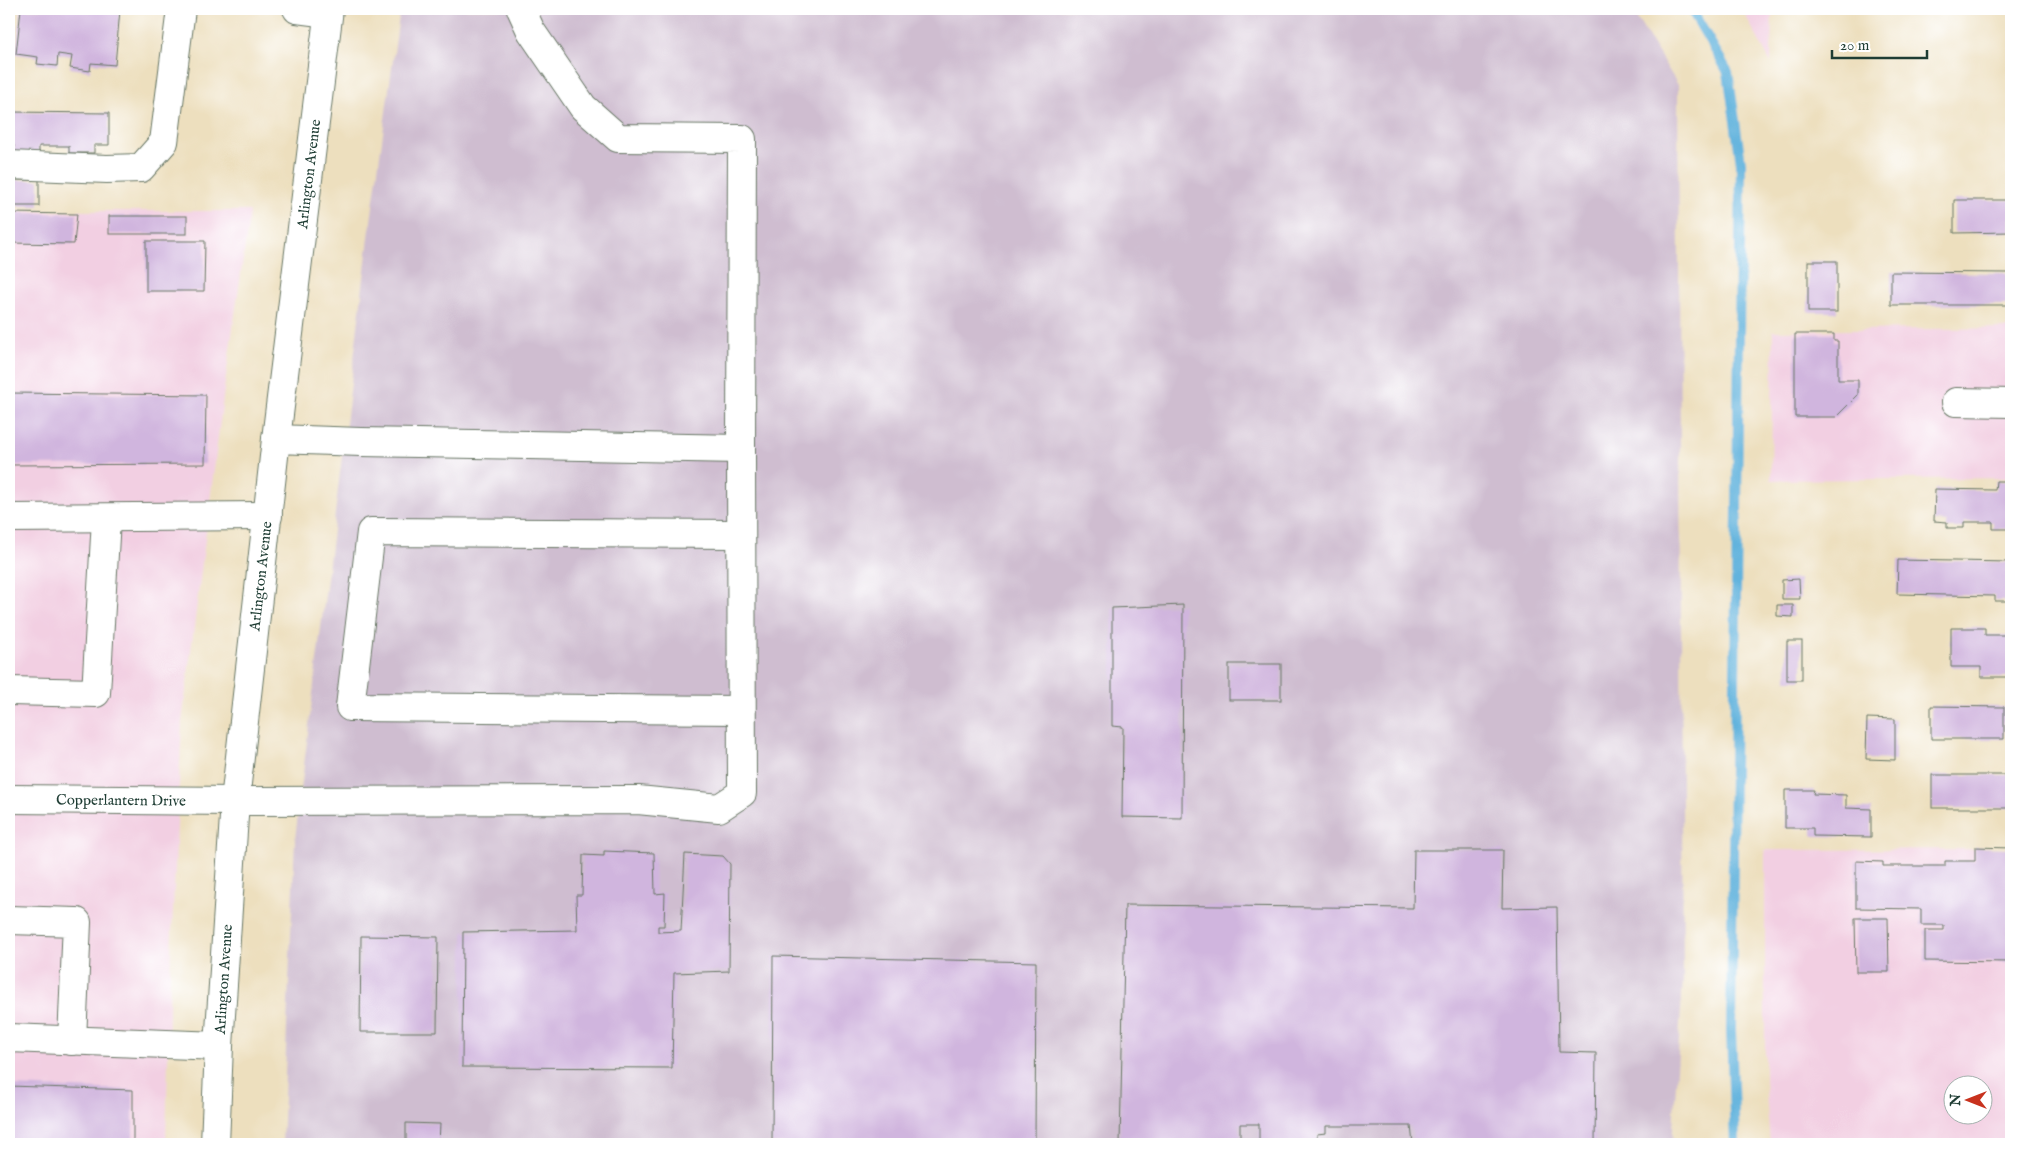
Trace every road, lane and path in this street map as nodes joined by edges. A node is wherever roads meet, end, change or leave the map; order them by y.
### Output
1 (180, 9) edge
2 (297, 9) edge
3 (521, 9) edge
4 (329, 11) edge
5 (9, 165) edge
6 (1956, 402) dead end
7 (2011, 403) edge
8 (276, 439) junction
9 (741, 448) junction
10 (268, 516) junction
11 (9, 518) edge
12 (106, 519) junction
13 (741, 534) junction
14 (9, 691) edge
15 (741, 710) junction
16 (9, 799) edge
17 (235, 801) junction
18 (9, 920) edge
19 (9, 1038) edge
20 (72, 1041) junction
21 (220, 1046) junction
22 (215, 1144) edge

1 - 5 main road
2 - 4 main road
3 - 9 main road
4 - 8 main road, Arlington Avenue
6 - 7 main road
8 - 9 main road
8 - 10 main road, Arlington Avenue
9 - 13 main road
10 - 12 main road
10 - 17 main road, Arlington Avenue
11 - 12 main road
12 - 14 main road
13 - 15 main road
13 - 15 main road
15 - 17 main road, Copperlantern Drive
16 - 17 main road, Copperlantern Drive
17 - 21 main road, Arlington Avenue
18 - 20 main road
19 - 20 main road
20 - 21 main road
21 - 22 main road, Arlington Avenue

